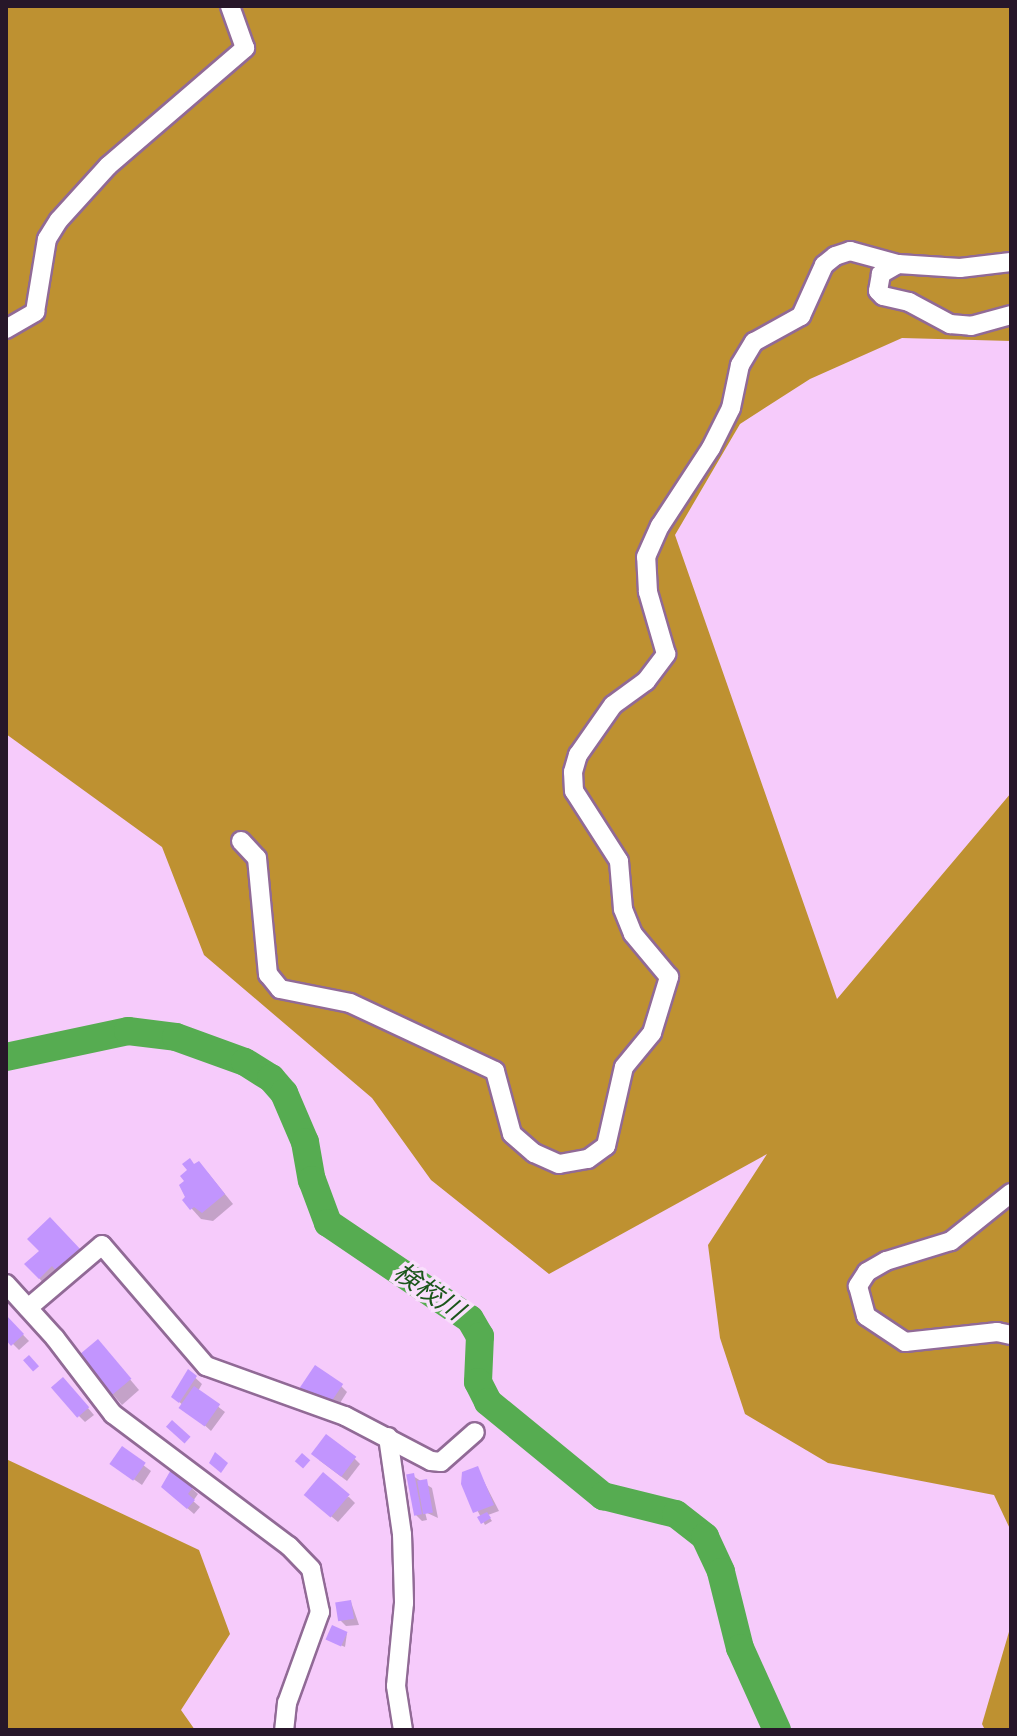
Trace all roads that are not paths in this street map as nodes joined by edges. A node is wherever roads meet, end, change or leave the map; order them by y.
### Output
1 (230, 6) edge
2 (1011, 262) edge
3 (898, 264) junction
4 (1011, 315) edge
5 (6, 329) edge
6 (241, 841) dead end
7 (1011, 1193) edge
8 (6, 1284) edge
9 (28, 1308) junction
10 (1011, 1335) edge
11 (475, 1432) dead end
12 (388, 1437) junction
13 (402, 1722) edge
14 (284, 1730) edge

1 - 5 street
2 - 3 street
3 - 4 street
3 - 6 street
7 - 10 street
8 - 9 street
9 - 12 street
9 - 14 street
11 - 12 street
12 - 13 street

